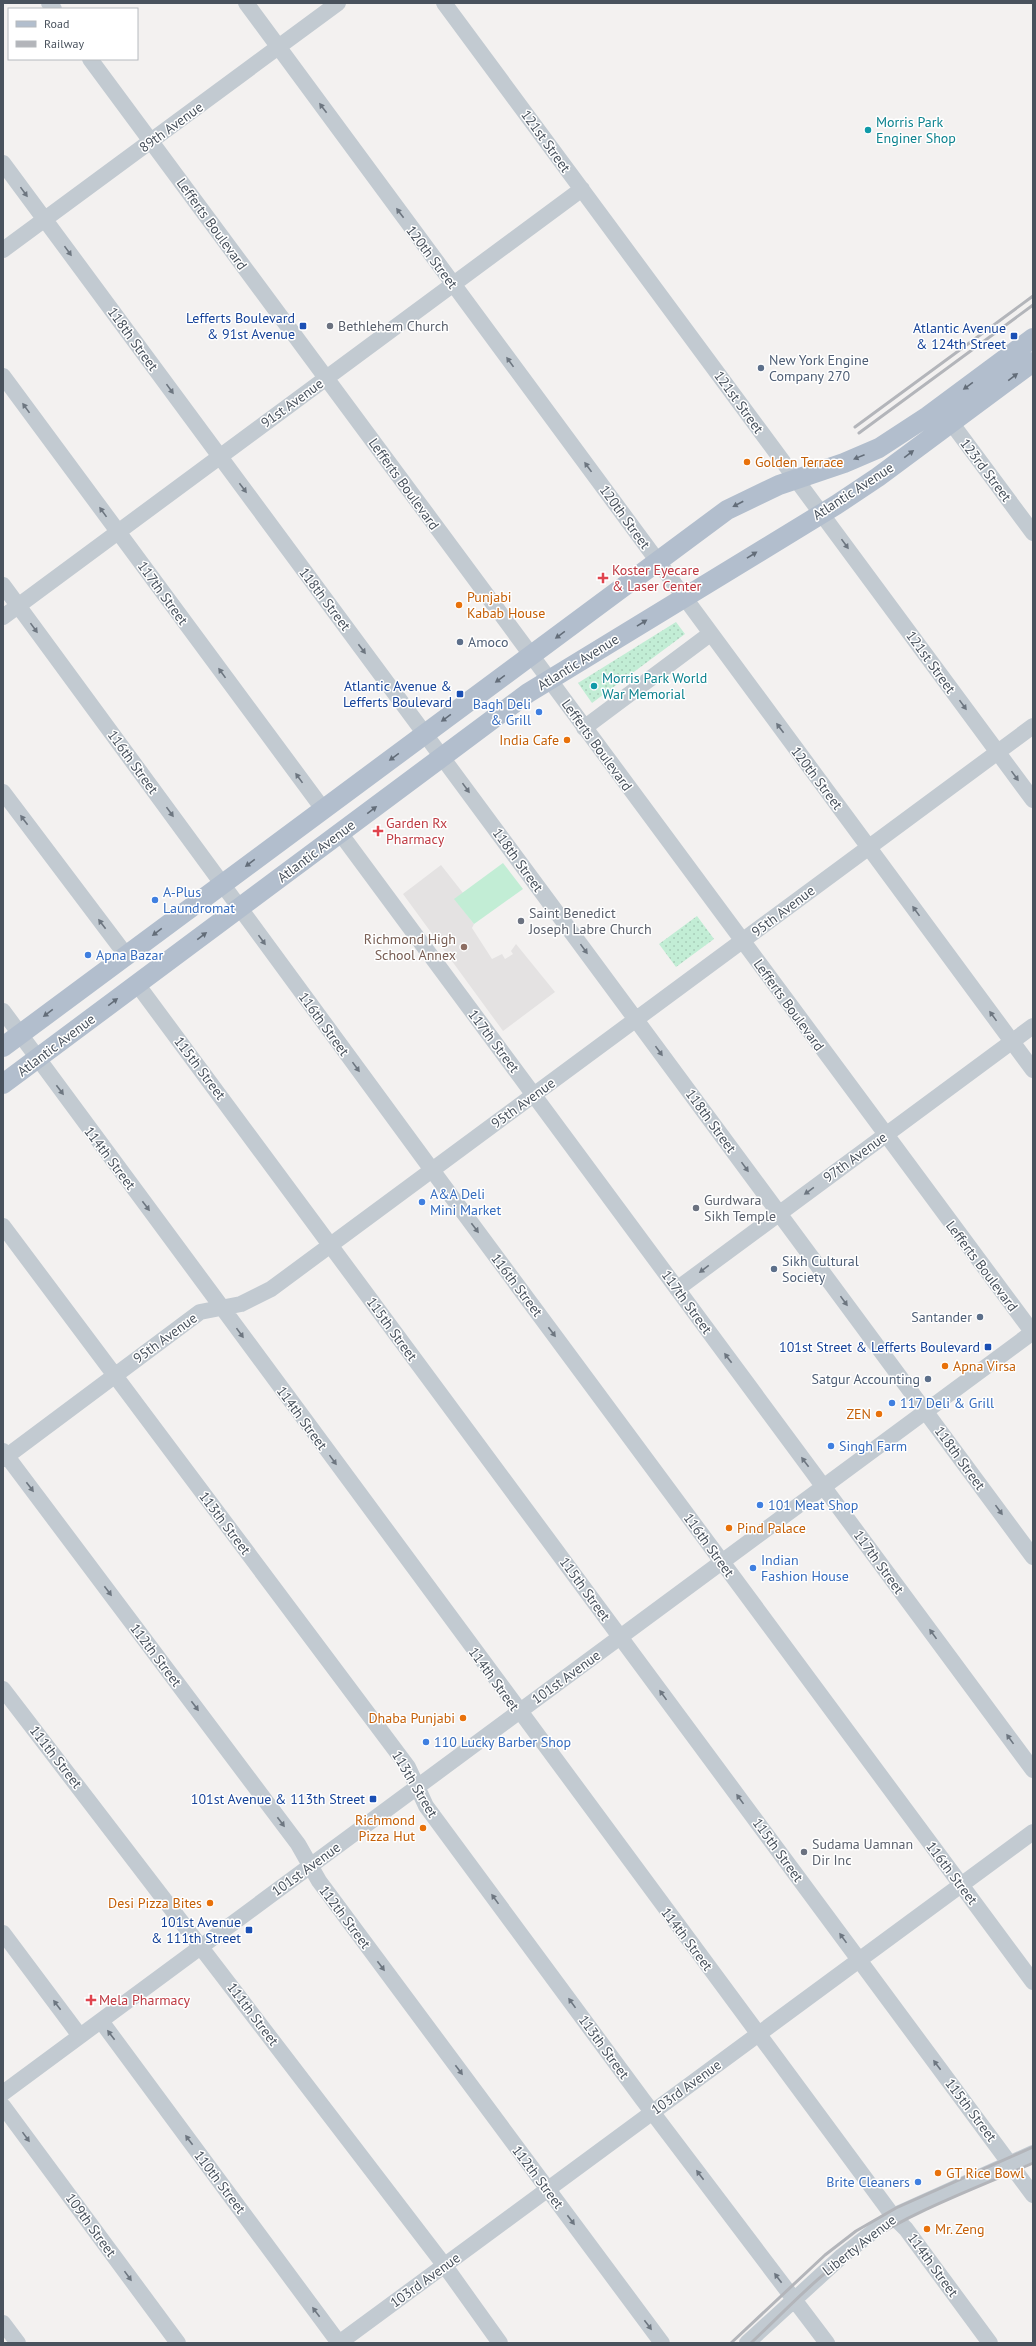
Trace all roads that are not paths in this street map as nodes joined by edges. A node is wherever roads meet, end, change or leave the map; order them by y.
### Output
1 (246, 3) edge
2 (338, 3) edge
3 (444, 3) edge
4 (278, 48) junction
5 (91, 60) edge
6 (151, 141) junction
7 (3, 163) edge
8 (582, 189) junction
9 (44, 220) junction
10 (3, 250) edge
11 (453, 284) junction
12 (1033, 338) edge
13 (1033, 362) edge
14 (3, 376) edge
15 (326, 378) junction
16 (939, 407) junction
17 (951, 423) junction
18 (220, 457) junction
19 (796, 478) junction
20 (822, 513) junction
21 (118, 532) junction
22 (1033, 533) edge
23 (657, 561) junction
24 (3, 586) edge
25 (683, 597) junction
26 (18, 606) junction
27 (3, 617) edge
28 (710, 634) junction
29 (531, 656) junction
30 (549, 680) junction
31 (1033, 726) edge
32 (584, 728) junction
33 (425, 734) junction
34 (998, 752) junction
35 (442, 757) junction
36 (3, 792) edge
37 (1033, 800) edge
38 (323, 809) junction
39 (340, 833) junction
40 (869, 847) junction
41 (222, 883) junction
42 (239, 908) junction
43 (742, 941) junction
44 (126, 955) junction
45 (137, 984) junction
46 (3, 1011) edge
47 (636, 1020) junction
48 (1033, 1026) edge
49 (20, 1034) junction
50 (1012, 1042) junction
51 (3, 1047) edge
52 (37, 1059) junction
53 (1033, 1070) edge
54 (3, 1084) edge
55 (534, 1095) junction
56 (885, 1135) junction
57 (432, 1170) junction
58 (779, 1213) junction
59 (3, 1226) edge
60 (330, 1245) junction
61 (677, 1289) junction
62 (221, 1308) junction
63 (1033, 1333) edge
64 (115, 1376) junction
65 (926, 1411) junction
66 (4, 1455) edge
67 (824, 1487) junction
68 (1033, 1557) edge
69 (722, 1562) junction
70 (620, 1637) junction
71 (3, 1688) edge
72 (519, 1712) junction
73 (1033, 1770) edge
74 (417, 1787) junction
75 (1033, 1832) edge
76 (311, 1866) junction
77 (961, 1884) junction
78 (3, 1933) edge
79 (201, 1946) junction
80 (859, 1960) junction
81 (1033, 1982) edge
82 (101, 2021) junction
83 (758, 2034) junction
84 (80, 2036) junction
85 (3, 2093) edge
86 (3, 2106) edge
87 (652, 2112) junction
88 (1033, 2154) edge
89 (1010, 2163) junction
90 (548, 2189) junction
91 (1033, 2195) edge
92 (893, 2216) junction
93 (445, 2266) junction
94 (794, 2299) junction
95 (3, 2323) edge
96 (18, 2343) edge
97 (178, 2343) edge
98 (339, 2343) edge
99 (500, 2343) edge
100 (662, 2343) edge
101 (747, 2343) edge
102 (827, 2343) edge
103 (990, 2343) edge

1 - 4 street, 120th Street
2 - 4 street, 89th Avenue
3 - 8 street, 121st Street
4 - 6 street, 89th Avenue
11 -> 4 street, 120th Street
5 - 6 street, Lefferts Boulevard
6 - 9 street, 89th Avenue
6 - 15 street, Lefferts Boulevard
7 -> 9 street, 118th Street
8 - 11 street, 91st Avenue
8 - 19 street, 121st Street
9 - 10 street, 89th Avenue
9 -> 18 street, 118th Street
11 - 15 street, 91st Avenue
23 -> 11 street, 120th Street
12 -> 16 main road, Atlantic Avenue
17 -> 13 main road, Atlantic Avenue
21 -> 14 street, 117th Street
15 - 18 street, 91st Avenue
15 - 29 street, Lefferts Boulevard
16 - 17 street, 123rd Street
16 -> 19 main road, Atlantic Avenue
20 -> 17 main road, Atlantic Avenue
17 - 22 street, 123rd Street
18 - 21 street, 91st Avenue
18 -> 33 street, 118th Street
19 - 20 street, 121st Street
19 -> 23 main road, Atlantic Avenue
25 -> 20 main road, Atlantic Avenue
20 -> 34 street, 121st Street
21 - 26 street, 91st Avenue
38 -> 21 street, 117th Street
23 - 25 street, 120th Street
23 -> 29 main road, Atlantic Avenue
24 - 26 street, 116th Street
25 - 28 street, 120th Street
30 -> 25 main road, Atlantic Avenue
26 - 27 street, 91st Avenue
26 -> 41 street, 116th Street
28 - 32 street
40 -> 28 street, 120th Street
29 - 30 street, Lefferts Boulevard
29 -> 33 main road, Atlantic Avenue
30 - 32 street, Lefferts Boulevard
30 - 35 main road, Atlantic Avenue
31 - 34 street, 95th Avenue
32 - 43 street, Lefferts Boulevard
33 - 35 street, 118th Street
33 -> 38 main road, Atlantic Avenue
34 -> 37 street, 121st Street
34 - 40 street, 95th Avenue
39 -> 35 main road, Atlantic Avenue
35 -> 47 street, 118th Street
44 -> 36 street
38 -> 41 main road, Atlantic Avenue
39 - 42 main road, Atlantic Avenue
39 - 55 street, 117th Street
40 - 43 street, 95th Avenue
50 -> 40 street, 120th Street
41 - 42 street, 116th Street
41 -> 44 main road, Atlantic Avenue
45 -> 42 main road, Atlantic Avenue
42 -> 57 street, 116th Street
43 - 47 street, 95th Avenue
43 - 56 street, Lefferts Boulevard
44 -> 49 main road, Atlantic Avenue
52 -> 45 main road, Atlantic Avenue
45 - 60 street, 115th Street
46 - 49 street, 114th Street
47 - 55 street, 95th Avenue
47 -> 58 street, 118th Street
48 - 50 street, 97th Avenue
49 - 51 main road, Atlantic Avenue
49 - 52 street, 114th Street
50 - 53 street, 120th Street
50 - 56 street, 97th Avenue
52 - 54 main road, Atlantic Avenue
52 -> 62 street, 114th Street
55 - 57 street, 95th Avenue
55 - 61 street, 117th Street
56 -> 58 street, 97th Avenue
56 - 63 street, Lefferts Boulevard
57 - 60 street, 95th Avenue
57 -> 69 street, 116th Street
58 -> 61 street, 97th Avenue
58 -> 65 street, 118th Street
59 - 64 street, 113th Street
60 - 62 street, 95th Avenue
60 - 70 street, 115th Street
67 -> 61 street, 117th Street
62 - 64 street, 95th Avenue
62 -> 72 street, 114th Street
63 - 65 street, 101st Avenue
64 - 66 street, 95th Avenue
64 - 74 street, 113th Street
65 - 67 street, 101st Avenue
65 -> 68 street, 118th Street
66 -> 76 street, 112th Street
67 - 69 street, 101st Avenue
73 -> 67 street, 117th Street
69 - 70 street, 101st Avenue
69 - 77 street, 116th Street
70 - 72 street, 101st Avenue
80 -> 70 street, 115th Street
71 - 79 street, 111th Street
72 - 74 street, 101st Avenue
72 - 83 street, 114th Street
74 - 76 street, 101st Avenue
87 -> 74 street, 113th Street
75 - 77 street, 103rd Avenue
76 - 79 street, 101st Avenue
76 -> 90 street, 112th Street
77 - 80 street, 103rd Avenue
77 - 81 street, 116th Street
84 -> 78 street
79 - 82 street, 101st Avenue
79 - 93 street, 111th Street
80 - 83 street, 103rd Avenue
89 -> 80 street, 115th Street
82 - 84 street, 101st Avenue
98 -> 82 street, 110th Street
83 - 87 street, 103rd Avenue
83 - 92 street, 114th Street
84 - 85 street, 101st Avenue
86 -> 97 street, 109th Street
87 - 90 street, 103rd Avenue
94 -> 87 street, 113th Street
88 - 89 street, Liberty Avenue
89 - 91 street, 115th Street
89 - 92 street, Liberty Avenue
90 - 93 street, 103rd Avenue
90 -> 100 street, 112th Street
92 - 94 street, Liberty Avenue
92 - 103 street, 114th Street
93 - 98 street, 103rd Avenue
93 - 99 street, 111th Street
94 - 101 street, Liberty Avenue
94 - 102 street, 113th Street
95 - 96 street

